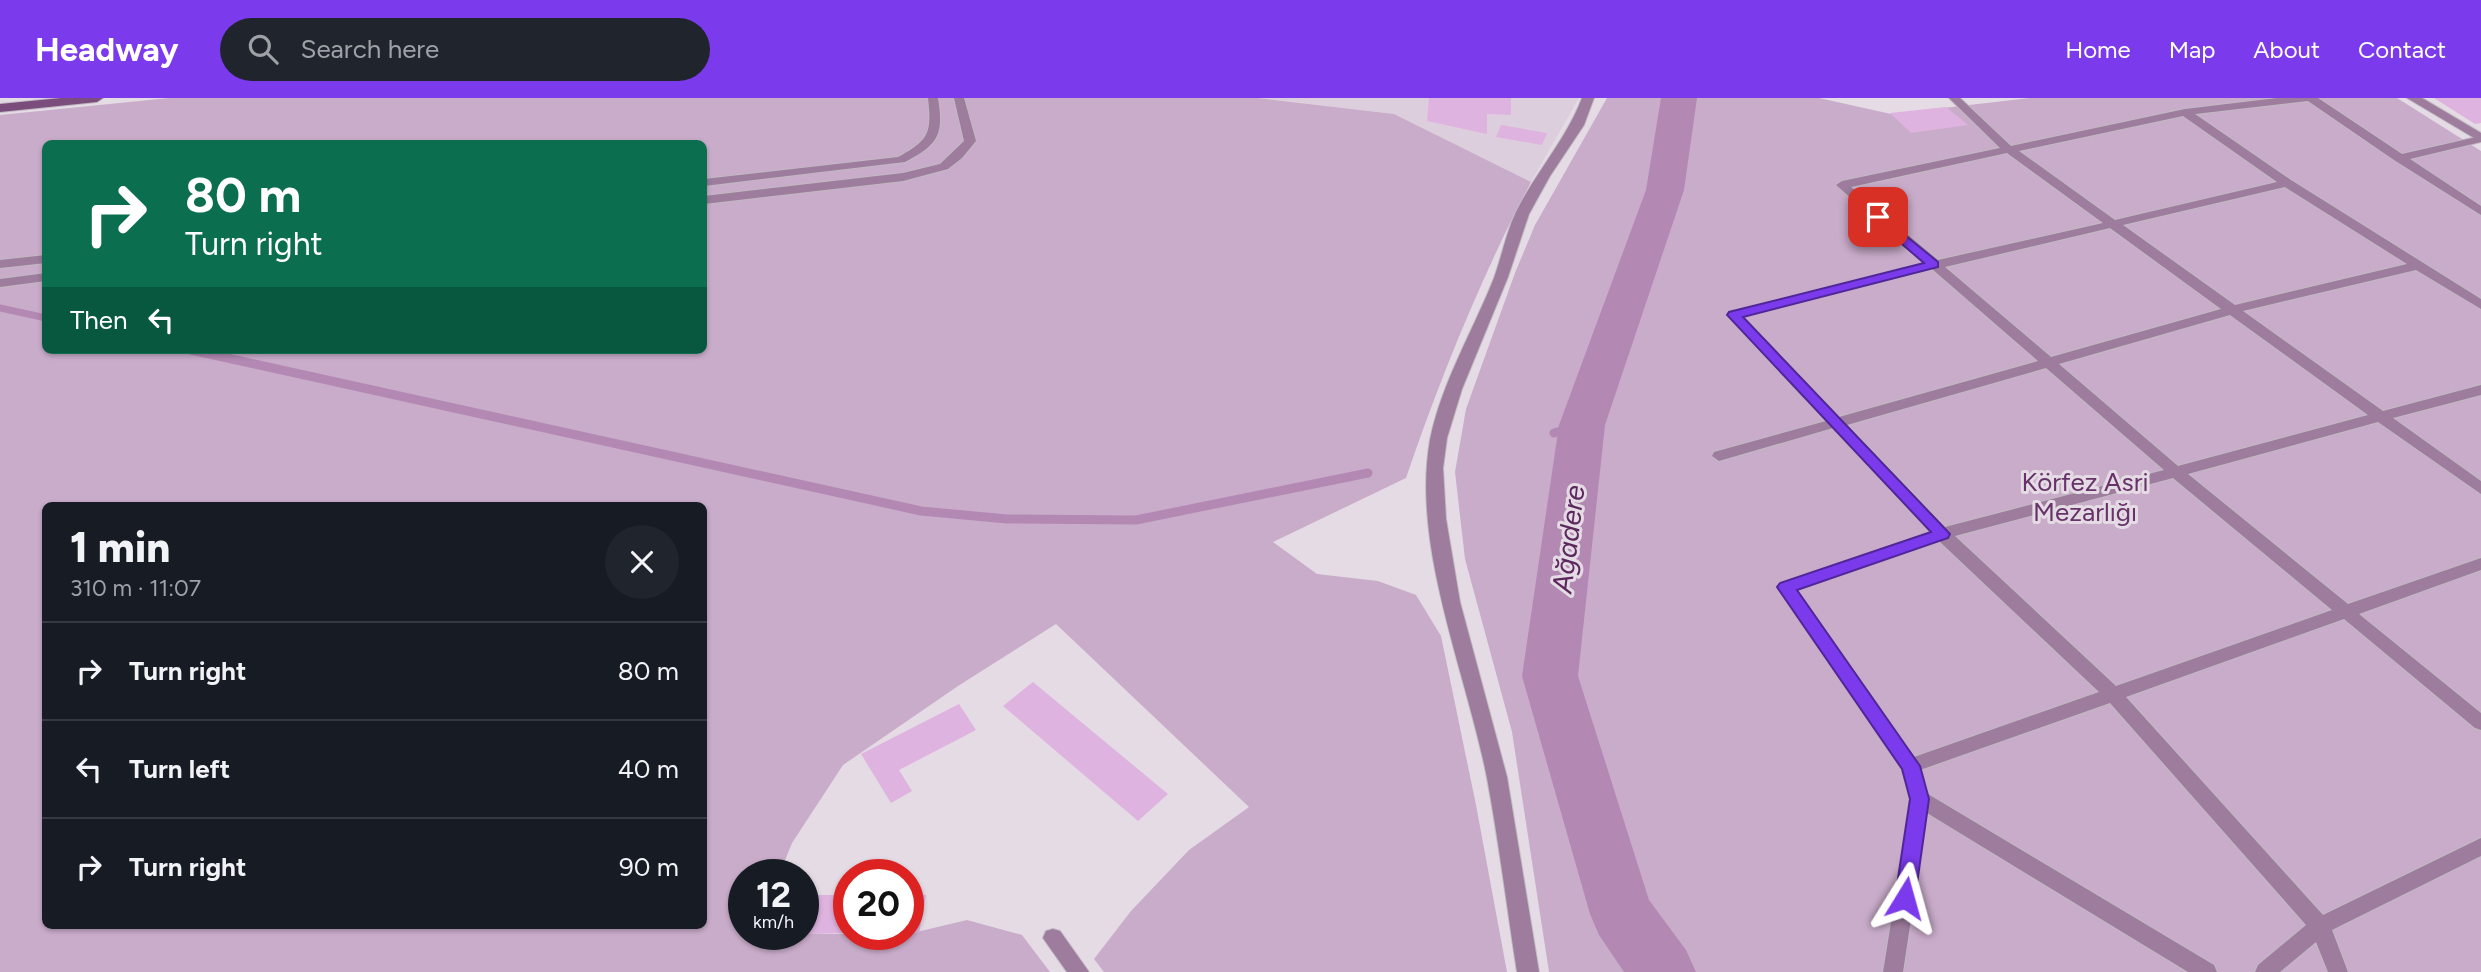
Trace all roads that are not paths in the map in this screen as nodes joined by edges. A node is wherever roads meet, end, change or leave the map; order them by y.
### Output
1 (8, 98) edge
2 (97, 98) edge
3 (933, 98) edge
4 (959, 98) edge
5 (1588, 98) edge
6 (1954, 98) edge
7 (2308, 98) edge
8 (2413, 98) edge
9 (0, 99) edge
10 (0, 108) edge
11 (2185, 112) junction
12 (2481, 139) edge
13 (2007, 148) junction
14 (2398, 158) junction
15 (707, 183) edge
16 (2287, 183) junction
17 (707, 200) edge
18 (2481, 211) edge
19 (2114, 225) junction
20 (42, 259) edge
21 (0, 264) edge
22 (1933, 264) junction
23 (2420, 265) junction
24 (42, 277) edge
25 (0, 282) edge
26 (2481, 305) edge
27 (2232, 310) junction
28 (2047, 361) junction
29 (2481, 390) edge
30 (2381, 417) junction
31 (1837, 424) junction
32 (1719, 456) dead end
33 (2176, 472) junction
34 (2481, 489) edge
35 (1942, 534) junction
36 (2481, 564) edge
37 (2345, 611) junction
38 (2112, 693) junction
39 (2481, 723) edge
40 (1910, 766) junction
41 (1920, 799) junction
42 (2481, 847) edge
43 (2320, 926) junction
44 (1053, 938) dead end
45 (1079, 972) edge
46 (1528, 972) edge
47 (1894, 972) edge
48 (2207, 972) edge
49 (2265, 972) edge
50 (2339, 972) edge

1 - 9 main road
2 - 10 main road
3 - 15 lane
4 - 17 lane
5 - 46 street
6 - 13 lane
7 - 11 lane
7 - 14 lane
8 - 12 street
11 - 13 lane
11 - 16 lane
12 - 14 lane
13 - 19 lane
13 - 22 lane
14 - 18 lane
16 - 19 lane
16 - 23 lane
19 - 22 lane
19 - 27 lane
20 - 21 lane
22 - 28 lane
22 - 31 lane
23 - 26 lane
23 - 27 lane
24 - 25 lane
27 - 28 lane
27 - 30 lane
28 - 31 lane
28 - 33 lane
29 - 30 lane
30 - 33 lane
30 - 34 lane
31 - 32 lane
31 - 35 lane
33 - 35 lane
33 - 37 lane
35 - 38 lane
35 - 40 lane
36 - 37 lane
37 - 38 lane
37 - 39 lane
38 - 40 lane
38 - 43 lane
40 - 41 lane
41 - 47 lane
41 - 48 lane
42 - 43 lane
43 - 49 lane
43 - 50 lane
44 - 45 lane

